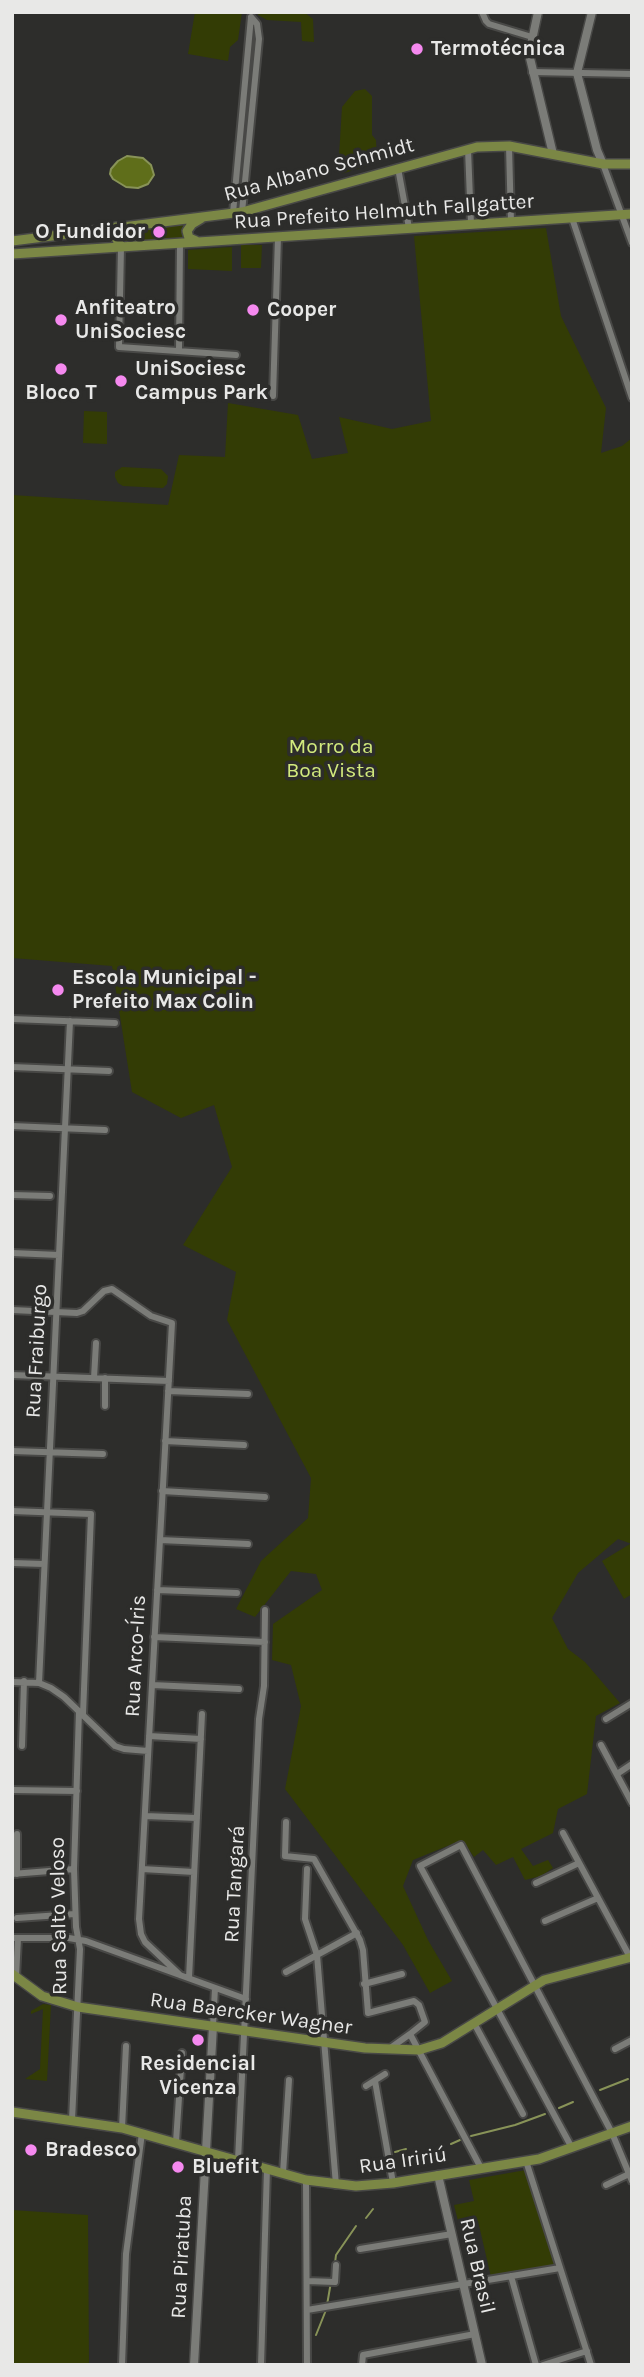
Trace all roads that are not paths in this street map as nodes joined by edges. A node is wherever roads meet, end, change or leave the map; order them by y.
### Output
1 (482, 12) edge
2 (538, 12) edge
3 (592, 12) edge
4 (531, 37) junction
5 (632, 68) edge
6 (533, 72) junction
7 (577, 73) junction
8 (632, 73) edge
9 (245, 80) junction
10 (254, 81) junction
11 (509, 146) junction
12 (468, 149) junction
13 (553, 154) junction
14 (603, 164) junction
15 (632, 164) edge
16 (398, 168) junction
17 (237, 212) junction
18 (627, 214) edge
19 (210, 215) junction
20 (572, 218) junction
21 (511, 222) junction
22 (471, 224) junction
23 (116, 227) junction
24 (409, 228) junction
25 (278, 237) junction
26 (12, 241) edge
27 (198, 242) junction
28 (180, 243) junction
29 (632, 243) edge
30 (121, 247) junction
31 (12, 254) edge
32 (179, 351) junction
33 (236, 355) dead end
34 (273, 396) dead end
35 (632, 398) edge
36 (12, 1019) edge
37 (70, 1021) junction
38 (115, 1023) dead end
39 (12, 1067) edge
40 (68, 1070) junction
41 (109, 1071) dead end
42 (12, 1126) edge
43 (65, 1128) junction
44 (105, 1130) dead end
45 (12, 1195) edge
46 (50, 1196) dead end
47 (12, 1253) edge
48 (59, 1255) junction
49 (12, 1310) edge
50 (56, 1312) junction
51 (96, 1343) dead end
52 (12, 1375) edge
53 (53, 1377) junction
54 (94, 1378) junction
55 (106, 1378) junction
56 (169, 1381) junction
57 (168, 1391) junction
58 (248, 1394) dead end
59 (105, 1406) dead end
60 (165, 1441) junction
61 (244, 1446) dead end
62 (12, 1451) edge
63 (50, 1452) junction
64 (103, 1454) dead end
65 (162, 1492) junction
66 (265, 1497) dead end
67 (12, 1511) edge
68 (47, 1512) junction
69 (160, 1541) junction
70 (248, 1545) dead end
71 (12, 1563) edge
72 (44, 1564) junction
73 (157, 1590) junction
74 (237, 1593) dead end
75 (265, 1610) dead end
76 (154, 1637) junction
77 (265, 1642) junction
78 (24, 1681) junction
79 (12, 1682) edge
80 (39, 1683) junction
81 (152, 1685) junction
82 (239, 1689) dead end
83 (632, 1703) edge
84 (81, 1712) junction
85 (202, 1714) dead end
86 (606, 1719) dead end
87 (149, 1736) junction
88 (201, 1739) junction
89 (601, 1745) dead end
90 (22, 1746) dead end
91 (148, 1751) junction
92 (632, 1764) edge
93 (617, 1774) junction
94 (12, 1790) edge
95 (77, 1791) junction
96 (632, 1803) edge
97 (145, 1816) junction
98 (197, 1818) junction
99 (286, 1822) dead end
100 (564, 1833) dead end
101 (18, 1834) dead end
102 (579, 1863) junction
103 (74, 1868) junction
104 (142, 1869) junction
105 (307, 1869) dead end
106 (194, 1872) junction
107 (15, 1874) edge
108 (536, 1883) dead end
109 (598, 1898) junction
110 (75, 1914) junction
111 (17, 1919) dead end
112 (545, 1921) dead end
113 (357, 1933) junction
114 (15, 1938) edge
115 (78, 1939) junction
116 (317, 1955) junction
117 (631, 1959) edge
118 (286, 1972) dead end
119 (402, 1974) dead end
120 (14, 1975) edge
121 (180, 1975) junction
122 (189, 1978) junction
123 (365, 1984) junction
124 (534, 1984) junction
125 (215, 1988) junction
126 (246, 1999) junction
127 (78, 2007) junction
128 (497, 2008) junction
129 (474, 2023) junction
130 (213, 2026) junction
131 (244, 2030) junction
132 (410, 2034) junction
133 (632, 2040) edge
134 (324, 2041) junction
135 (127, 2046) dead end
136 (615, 2049) dead end
137 (388, 2050) junction
138 (419, 2050) junction
139 (182, 2053) dead end
140 (385, 2074) dead end
141 (289, 2080) dead end
142 (375, 2081) junction
143 (366, 2085) dead end
144 (12, 2112) edge
145 (523, 2114) dead end
146 (72, 2120) junction
147 (632, 2126) edge
148 (121, 2128) junction
149 (142, 2133) junction
150 (612, 2133) junction
151 (176, 2142) junction
152 (572, 2148) junction
153 (205, 2151) junction
154 (238, 2160) junction
155 (526, 2161) junction
156 (481, 2168) junction
157 (267, 2169) junction
158 (283, 2173) junction
159 (438, 2175) junction
160 (630, 2177) edge
161 (306, 2180) junction
162 (393, 2183) junction
163 (336, 2185) junction
164 (606, 2185) dead end
165 (452, 2234) junction
166 (360, 2249) dead end
167 (336, 2265) dead end
168 (560, 2268) junction
169 (511, 2276) junction
170 (307, 2281) junction
171 (463, 2284) junction
172 (307, 2310) junction
173 (475, 2334) junction
174 (587, 2351) junction
175 (122, 2365) edge
176 (194, 2365) edge
177 (261, 2365) edge
178 (307, 2365) edge
179 (362, 2365) edge
180 (482, 2365) edge
181 (536, 2365) edge
182 (543, 2365) edge
183 (591, 2365) edge

1 - 4 street
2 - 4 street
3 - 7 street
4 - 6 street
5 - 8 street
6 - 7 street
6 - 13 street
7 - 8 street
7 - 14 street
9 - 10 street
9 - 10 street
9 - 17 street
10 - 17 street
11 - 12 main road, Rua Albano Schmidt
11 - 13 main road, Rua Albano Schmidt
11 - 21 street
12 - 16 main road, Rua Albano Schmidt
12 - 22 street
13 - 14 main road, Rua Albano Schmidt
14 - 15 main road, Rua Albano Schmidt
14 - 18 street
16 - 17 main road, Rua Albano Schmidt
16 - 24 street
17 - 19 main road, Rua Albano Schmidt
18 - 20 main road, Rua Prefeito Helmuth Fallgatter
18 - 29 street
19 - 23 main road, Rua Albano Schmidt
19 - 27 main road
20 - 21 main road, Rua Prefeito Helmuth Fallgatter
20 - 35 street
21 - 22 main road, Rua Prefeito Helmuth Fallgatter
22 - 24 main road, Rua Prefeito Helmuth Fallgatter
23 - 26 main road, Rua Albano Schmidt
23 - 30 main road
24 - 25 main road, Rua Prefeito Helmuth Fallgatter
25 - 27 main road, Rua Prefeito Helmuth Fallgatter
25 - 34 street
27 - 28 main road, Rua Prefeito Helmuth Fallgatter
28 - 30 main road, Rua Prefeito Helmuth Fallgatter
28 - 32 street
30 - 31 main road, Rua Prefeito Helmuth Fallgatter
30 - 32 street
32 - 33 street
36 - 37 street
37 - 38 street
37 - 40 street, Rua Fraiburgo
39 - 40 street
40 - 41 street
40 - 43 street, Rua Fraiburgo
42 - 43 street
43 - 44 street
43 - 48 street, Rua Fraiburgo
45 - 46 street
47 - 48 street
48 - 50 street, Rua Fraiburgo
49 - 50 street
50 - 53 street, Rua Fraiburgo
50 - 56 street, Rua Arco-Íris
51 - 54 street
52 - 53 street
53 - 54 street
53 - 63 street, Rua Fraiburgo
54 - 55 street
55 - 56 street
55 - 59 street
56 - 57 street, Rua Arco-Íris
57 - 58 street
57 - 60 street, Rua Arco-Íris
60 - 61 street
60 - 65 street, Rua Arco-Íris
62 - 63 street
63 - 64 street
63 - 68 street, Rua Fraiburgo
65 - 66 street
65 - 69 street, Rua Arco-Íris
67 - 68 street
68 - 72 street, Rua Fraiburgo
68 - 84 street, Rua Salto Veloso
69 - 70 street
69 - 73 street, Rua Arco-Íris
71 - 72 street
72 - 80 street, Rua Fraiburgo
73 - 74 street
73 - 76 street, Rua Arco-Íris
75 - 77 street, Rua Tangará
76 - 77 street
76 - 81 street, Rua Arco-Íris
77 - 126 street, Rua Tangará
78 - 79 street
78 - 80 street
78 - 90 street
80 - 84 street
81 - 82 street
81 - 87 street, Rua Arco-Íris
83 - 86 street
84 - 91 street
84 - 95 street, Rua Salto Veloso
85 - 88 street
87 - 88 street
87 - 91 street, Rua Arco-Íris
88 - 98 street
89 - 93 street
91 - 97 street, Rua Arco-Íris
92 - 93 street
93 - 96 street
94 - 95 street
95 - 103 street, Rua Salto Veloso
97 - 98 street
97 - 104 street, Rua Arco-Íris
98 - 106 street
99 - 113 street
100 - 102 street
101 - 107 street
102 - 108 street
102 - 109 street
103 - 107 street
103 - 110 street, Rua Salto Veloso
104 - 106 street
104 - 121 street, Rua Arco-Íris
105 - 116 street
106 - 122 street
109 - 112 street
109 - 117 street
110 - 111 street
110 - 115 street, Rua Salto Veloso
113 - 116 street
113 - 123 street
114 - 115 street
114 - 120 street
115 - 121 street
115 - 127 street, Rua Salto Veloso
116 - 118 street
116 - 134 street
117 - 124 main road
119 - 123 street
120 - 127 main road, Rua Baercker Wagner
121 - 122 street
122 - 125 street
123 - 132 street
124 - 128 main road
124 - 128 street
124 - 150 street
125 - 126 street
125 - 130 street
126 - 131 street, Rua Tangará
127 - 130 main road, Rua Baercker Wagner
127 - 146 street, Rua Salto Veloso
128 - 129 main road
128 - 152 street
129 - 138 main road
129 - 145 street
130 - 131 main road, Rua Baercker Wagner
130 - 153 street, Rua Piratuba
131 - 134 main road, Rua Baercker Wagner
131 - 154 street, Rua Tangará
132 - 137 street
132 - 138 street
133 - 136 street
134 - 137 main road, Rua Baercker Wagner
134 - 163 street
135 - 148 street
137 - 138 main road, Rua Baercker Wagner
138 - 156 street
139 - 151 street
140 - 142 street
141 - 158 street
142 - 143 street
142 - 162 street
144 - 146 main road, Rua Iririú
146 - 148 main road, Rua Iririú
147 - 150 main road, Rua Iririú
148 - 149 main road, Rua Iririú
149 - 151 main road, Rua Iririú
149 - 175 street
150 - 152 main road, Rua Iririú
150 - 160 street
151 - 153 main road, Rua Iririú
152 - 155 main road, Rua Iririú
153 - 154 main road, Rua Iririú
153 - 176 street, Rua Piratuba
154 - 157 main road, Rua Iririú
155 - 156 main road, Rua Iririú
155 - 168 street
156 - 159 main road, Rua Iririú
157 - 158 main road, Rua Iririú
157 - 177 street
158 - 161 main road, Rua Iririú
159 - 162 main road, Rua Iririú
159 - 165 street, Rua Brasil
160 - 164 street
161 - 163 main road, Rua Iririú
161 - 170 street
162 - 163 main road, Rua Iririú
165 - 166 street
165 - 171 street, Rua Brasil
167 - 170 street
168 - 169 street
168 - 174 street
169 - 171 street
169 - 181 street
170 - 172 street
171 - 172 street
171 - 173 street, Rua Brasil
172 - 178 street
173 - 179 street
173 - 180 street, Rua Brasil
174 - 182 street
174 - 183 street

